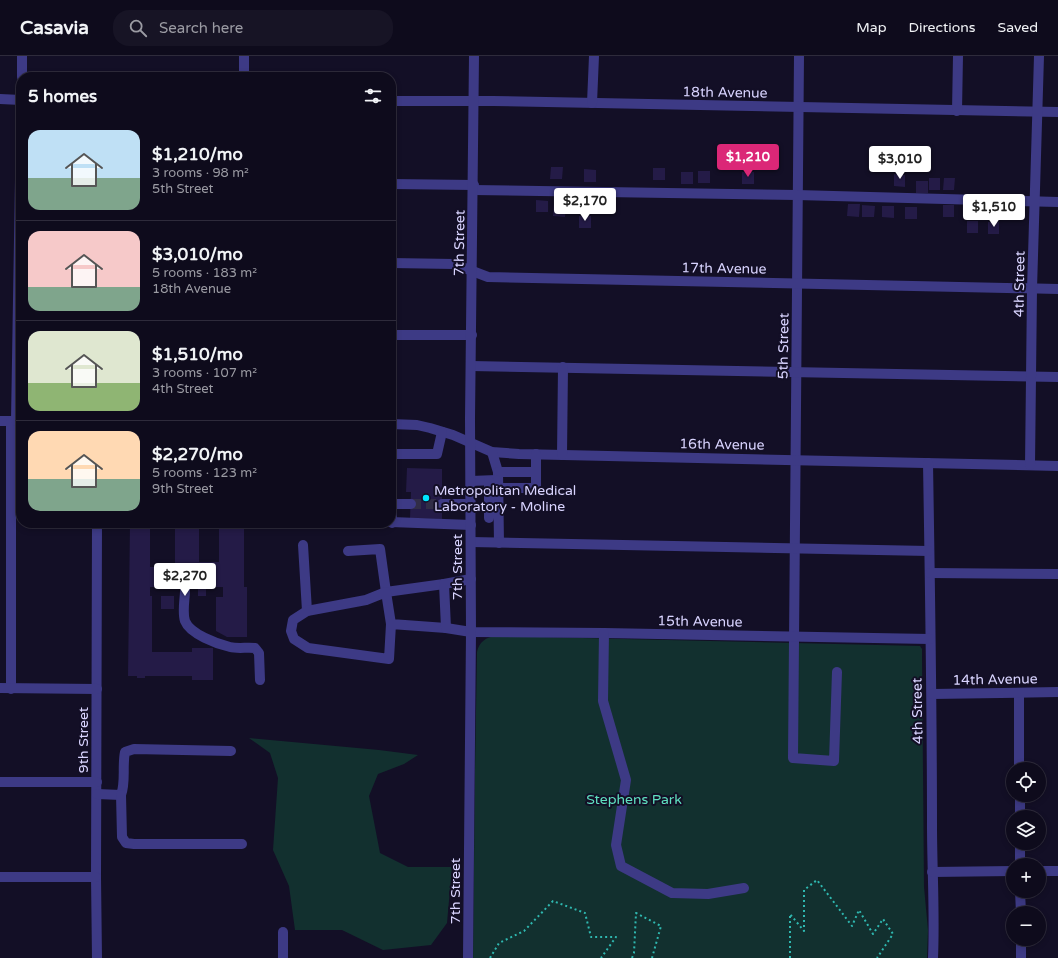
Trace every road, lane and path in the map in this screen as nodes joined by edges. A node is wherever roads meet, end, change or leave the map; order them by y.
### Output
1 (22, 56) edge
2 (244, 56) edge
3 (474, 56) edge
4 (594, 56) edge
5 (799, 56) edge
6 (958, 56) edge
7 (1039, 56) edge
8 (22, 72) edge
9 (244, 72) edge
10 (0, 99) edge
11 (16, 100) edge
12 (396, 101) edge
13 (474, 101) junction
14 (592, 103) junction
15 (799, 108) junction
16 (957, 111) junction
17 (1038, 111) junction
18 (1058, 112) edge
19 (396, 184) edge
20 (474, 188) junction
21 (797, 195) junction
22 (1035, 202) junction
23 (1058, 202) edge
24 (396, 264) edge
25 (472, 271) junction
26 (798, 283) junction
27 (1032, 289) junction
28 (1058, 290) edge
29 (396, 334) edge
30 (472, 335) junction
31 (471, 366) junction
32 (563, 368) junction
33 (797, 372) junction
34 (1031, 376) junction
35 (1058, 377) edge
36 (0, 421) edge
37 (16, 421) edge
38 (396, 424) edge
39 (442, 432) junction
40 (470, 444) junction
41 (492, 452) junction
42 (396, 454) edge
43 (536, 454) junction
44 (562, 455) junction
45 (796, 459) junction
46 (928, 463) junction
47 (1030, 465) junction
48 (1058, 466) edge
49 (536, 472) junction
50 (470, 480) junction
51 (496, 480) junction
52 (396, 504) edge
53 (411, 504) tunnel mouth
54 (442, 504) tunnel mouth
55 (471, 504) junction
56 (494, 518) junction
57 (396, 522) edge
58 (471, 522) junction
59 (97, 528) edge
60 (470, 542) junction
61 (499, 543) junction
62 (302, 545) dead end
63 (795, 549) junction
64 (348, 551) dead end
65 (930, 551) junction
66 (930, 573) junction
67 (1058, 574) edge
68 (470, 579) junction
69 (444, 584) junction
70 (184, 590) dead end
71 (386, 592) junction
72 (307, 611) junction
73 (391, 624) junction
74 (446, 628) junction
75 (470, 632) junction
76 (604, 633) junction
77 (795, 637) junction
78 (930, 639) junction
79 (837, 672) dead end
80 (260, 680) dead end
81 (0, 688) edge
82 (11, 689) junction
83 (97, 689) junction
84 (1058, 692) edge
85 (1019, 693) junction
86 (932, 694) junction
87 (231, 751) dead end
88 (1019, 762) edge
89 (0, 782) edge
90 (97, 782) junction
91 (97, 794) junction
92 (121, 795) junction
93 (242, 844) dead end
94 (1006, 871) edge
95 (1046, 871) edge
96 (1058, 871) edge
97 (932, 872) junction
98 (96, 876) junction
99 (0, 877) edge
100 (744, 888) dead end
101 (283, 932) dead end
102 (1021, 946) edge
103 (97, 958) edge
104 (283, 958) edge
105 (468, 958) edge
106 (490, 958) edge
107 (601, 958) edge
108 (632, 958) edge
109 (652, 958) edge
110 (790, 958) edge
111 (877, 958) edge
112 (933, 958) edge
113 (1021, 958) edge

1 - 8 street
2 - 9 street
3 - 13 street, 7th Street
4 - 14 street
5 - 15 street, 5th Street
6 - 16 street
7 - 17 street, 4th Street
10 - 11 street
12 - 13 street, 18th Avenue
13 - 14 street, 18th Avenue
13 - 20 street, 7th Street
14 - 15 street, 18th Avenue
15 - 16 street, 18th Avenue
15 - 21 street, 5th Street
16 - 17 street, 18th Avenue
17 - 18 street, 18th Avenue
17 - 22 street, 4th Street
19 - 20 street
20 - 21 street
20 - 25 street, 7th Street
21 - 22 street
21 - 26 street, 5th Street
22 - 23 street
22 - 27 street, 4th Street
24 - 25 street, 17th Avenue
25 - 26 street, 17th Avenue
25 - 30 street, 7th Street
26 - 27 street, 17th Avenue
26 - 33 street, 5th Street
27 - 28 street, 17th Avenue
27 - 34 street, 4th Street
29 - 30 street
30 - 31 street, 7th Street
31 - 32 street
31 - 40 street, 7th Street
32 - 33 street
32 - 44 street
33 - 34 street
33 - 45 street, 5th Street
34 - 35 street
34 - 47 street, 4th Street
36 - 37 street
37 - 82 street
38 - 39 street, 16th Avenue
39 - 40 street, 16th Avenue
39 - 42 street
40 - 41 street, 16th Avenue
40 - 50 street, 7th Street
41 - 43 street, 16th Avenue
41 - 51 street
43 - 44 street, 16th Avenue
43 - 49 street
44 - 45 street, 16th Avenue
45 - 46 street, 16th Avenue
45 - 63 street, 5th Street
46 - 47 street, 16th Avenue
46 - 65 street, 4th Street
47 - 48 street, 16th Avenue
49 - 51 street
49 - 51 street
50 - 51 street
50 - 55 street, 7th Street
51 - 56 street
52 - 53 street
54 - 55 street
55 - 58 street, 7th Street
56 - 58 street
56 - 61 street
57 - 58 street
58 - 60 street, 7th Street
59 - 83 street, 9th Street
60 - 61 street
60 - 68 street, 7th Street
61 - 63 street
62 - 72 street
63 - 65 street
63 - 77 street, 5th Street
64 - 71 street
65 - 66 street, 4th Street
66 - 67 street
66 - 78 street, 4th Street
68 - 69 street
68 - 75 street, 7th Street
69 - 71 street
69 - 74 street
70 - 80 street
71 - 72 street
71 - 73 street
72 - 73 street
73 - 74 street, 15th Avenue
74 - 75 street, 15th Avenue
75 - 76 street, 15th Avenue
75 - 105 street, 7th Street
76 - 77 street, 15th Avenue
76 - 100 street
77 - 78 street, 15th Avenue
77 - 79 street, 5th Street
78 - 86 street, 4th Street
81 - 82 street
82 - 83 street
83 - 90 street, 9th Street
84 - 85 street, 14th Avenue
85 - 86 street, 14th Avenue
85 - 88 street
86 - 97 street, 4th Street
87 - 92 street
89 - 90 street
90 - 91 street, 9th Street
91 - 92 street
91 - 98 street, 9th Street
92 - 93 street
94 - 97 street
95 - 96 street
97 - 112 street, 4th Street
98 - 99 street
98 - 103 street, 9th Street
101 - 104 street
102 - 113 street
106 - 107 path
108 - 109 path
110 - 111 path

